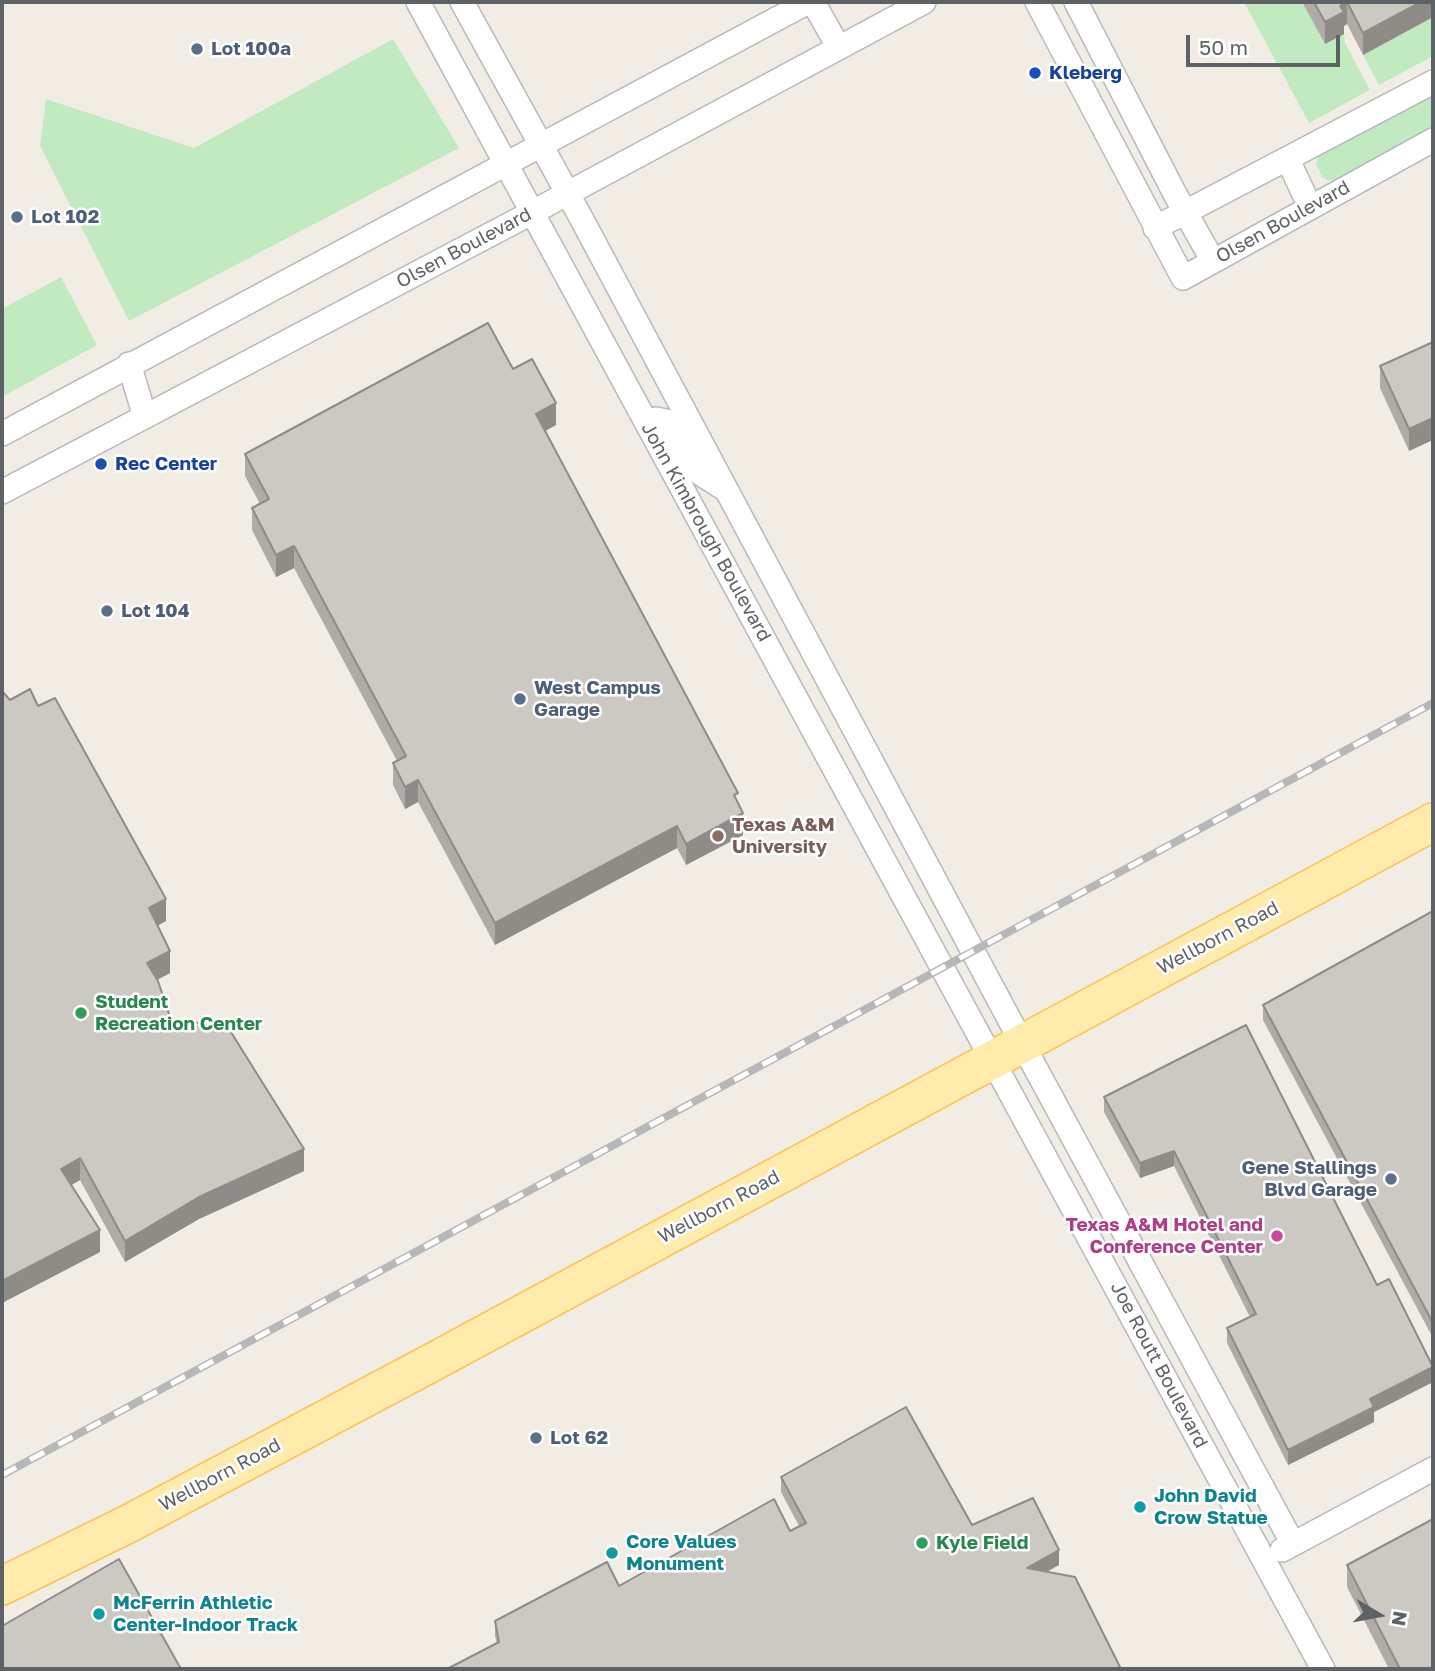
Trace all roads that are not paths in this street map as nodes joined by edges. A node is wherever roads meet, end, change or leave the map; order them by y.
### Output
1 (418, 2) edge
2 (462, 2) edge
3 (811, 2) edge
4 (924, 2) edge
5 (1037, 2) edge
6 (1076, 2) edge
7 (839, 48) junction
8 (1433, 82) edge
9 (1433, 140) edge
10 (540, 146) junction
11 (1288, 160) junction
12 (506, 164) junction
13 (567, 193) junction
14 (1310, 207) junction
15 (533, 212) junction
16 (1185, 212) junction
17 (1155, 228) junction
18 (1213, 261) junction
19 (129, 364) junction
20 (145, 417) junction
21 (646, 422) junction
22 (2, 434) edge
23 (726, 490) junction
24 (2, 492) edge
25 (760, 552) junction
26 (726, 570) junction
27 (1433, 822) edge
28 (1008, 1053) junction
29 (1115, 1215) junction
30 (1086, 1229) junction
31 (1174, 1322) junction
32 (1145, 1340) junction
33 (1433, 1469) edge
34 (1293, 1544) junction
35 (1264, 1560) junction
36 (2, 1586) edge
37 (1323, 1669) edge

1 - 12 street, John Kimbrough Boulevard
2 - 10 street, John Kimbrough Boulevard
3 - 7 street
3 - 10 street
4 - 7 street, Olsen Boulevard
5 - 17 street, Olsen Boulevard
6 - 16 street
7 - 13 street, Olsen Boulevard
8 - 11 street
9 - 14 street, Olsen Boulevard
10 - 12 street
10 - 13 street, John Kimbrough Boulevard
11 - 14 street
11 - 16 street
12 - 15 street, John Kimbrough Boulevard
12 - 19 street
13 - 15 street, Olsen Boulevard
13 - 23 street, John Kimbrough Boulevard
14 - 18 street, Olsen Boulevard
15 - 20 street, Olsen Boulevard
15 - 21 street, John Kimbrough Boulevard
16 - 17 street
16 - 18 street
17 - 18 street, Olsen Boulevard
19 - 20 street
19 - 22 street
20 - 24 street, Olsen Boulevard
21 - 23 street
21 - 26 street, John Kimbrough Boulevard
23 - 25 street, John Kimbrough Boulevard
25 - 26 street
25 - 28 street, John Kimbrough Boulevard
26 - 28 street, John Kimbrough Boulevard
27 - 28 main road, Wellborn Road
28 - 29 street, Joe Routt Boulevard
28 - 30 street, Joe Routt Boulevard
28 - 36 main road, Wellborn Road
29 - 30 street
29 - 31 street, Joe Routt Boulevard
30 - 32 street, Joe Routt Boulevard
31 - 32 street
31 - 34 street, Joe Routt Boulevard
32 - 35 street, Joe Routt Boulevard
33 - 34 street
34 - 35 street
35 - 37 street, Joe Routt Boulevard

